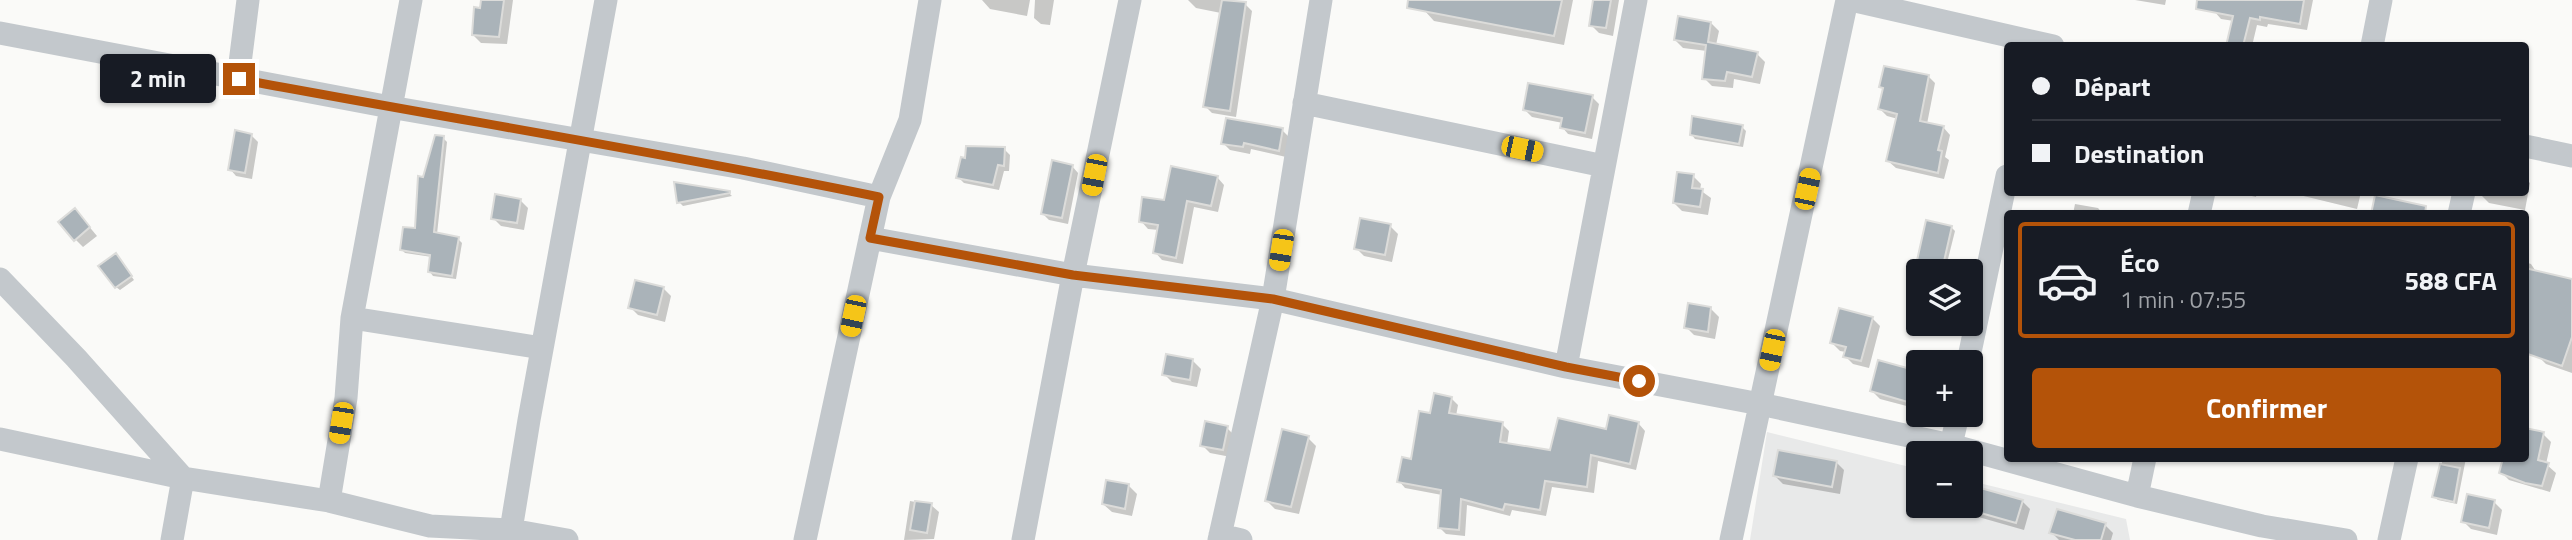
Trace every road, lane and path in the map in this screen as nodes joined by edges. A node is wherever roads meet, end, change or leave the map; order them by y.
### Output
1 (248, 0) edge
2 (411, 0) edge
3 (606, 0) edge
4 (930, 0) edge
5 (1130, 0) edge
6 (1321, 0) edge
7 (1636, 0) edge
8 (1849, 0) edge
9 (2381, 0) edge
10 (0, 33) edge
11 (2031, 42) edge
12 (2373, 42) edge
13 (239, 79) junction
14 (1304, 103) junction
15 (390, 107) junction
16 (581, 142) junction
17 (2529, 147) edge
18 (2572, 156) edge
19 (1604, 166) junction
20 (2004, 190) edge
21 (879, 197) junction
22 (870, 238) junction
23 (1073, 275) junction
24 (0, 279) edge
25 (1273, 299) junction
26 (352, 318) junction
27 (542, 348) junction
28 (1971, 350) edge
29 (1566, 367) junction
30 (1760, 404) junction
31 (0, 439) edge
32 (1932, 441) edge
33 (1983, 454) edge
34 (2004, 460) edge
35 (2013, 462) edge
36 (2145, 462) edge
37 (2406, 462) edge
38 (183, 478) junction
39 (2137, 496) junction
40 (328, 500) junction
41 (510, 530) junction
42 (428, 533) edge
43 (2260, 533) edge
44 (1227, 538) edge
45 (173, 540) edge
46 (567, 540) edge
47 (805, 540) edge
48 (1023, 540) edge
49 (1731, 540) edge
50 (2346, 540) edge
51 (2389, 540) edge

1 - 13 street
2 - 15 street
3 - 16 street
4 - 21 street
5 - 23 street
6 - 14 street
7 - 19 street
8 - 11 street
8 - 30 street
9 - 12 street
10 - 13 street
13 - 15 street
14 - 19 street
14 - 25 street
15 - 16 street
15 - 26 street
16 - 21 street
16 - 27 street
17 - 18 street
19 - 29 street
20 - 28 street
21 - 22 street
22 - 23 street
22 - 47 street
23 - 25 street
23 - 48 street
24 - 38 street
25 - 29 street
25 - 44 street
26 - 27 street
26 - 40 street
27 - 41 street
29 - 30 street
30 - 32 street
30 - 49 street
31 - 38 street
33 - 34 street
35 - 39 street
36 - 39 street
37 - 51 street
38 - 40 street
38 - 45 street
39 - 43 street
40 - 42 street
41 - 42 street
41 - 46 street
43 - 50 street

